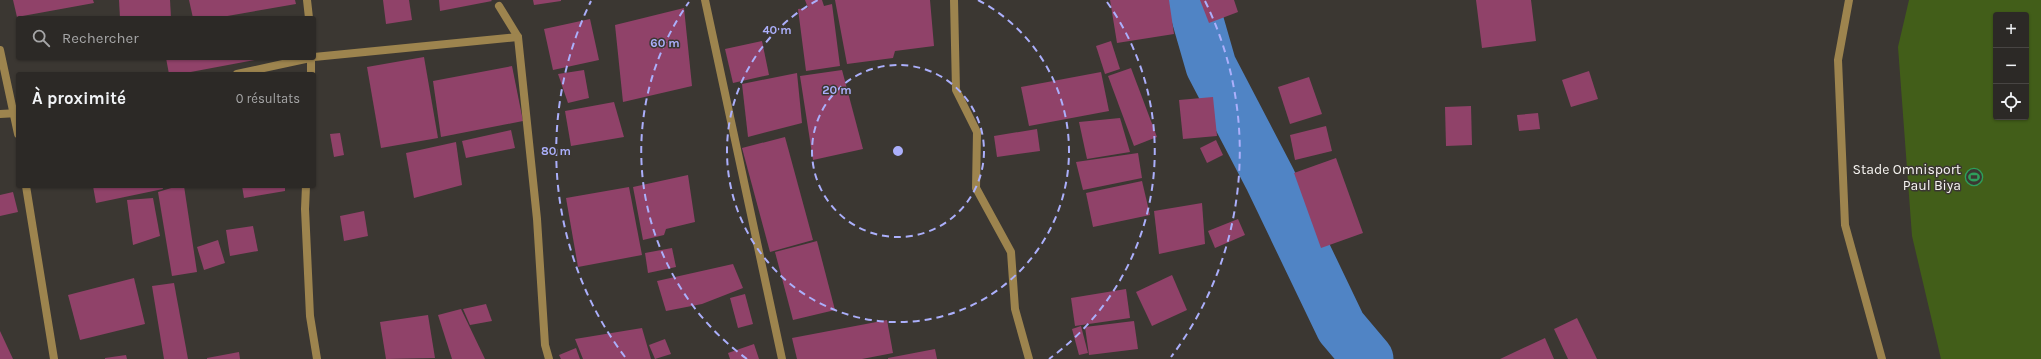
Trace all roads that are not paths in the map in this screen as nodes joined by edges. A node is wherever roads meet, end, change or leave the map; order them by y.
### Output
1 (307, 0) edge
2 (704, 0) edge
3 (954, 0) edge
4 (1849, 0) edge
5 (499, 6) dead end
6 (309, 16) edge
7 (518, 37) junction
8 (0, 50) edge
9 (316, 58) edge
10 (303, 60) edge
11 (312, 60) edge
12 (246, 72) edge
13 (311, 72) edge
14 (16, 113) edge
15 (0, 114) edge
16 (26, 188) edge
17 (306, 188) edge
18 (54, 359) edge
19 (317, 359) edge
20 (549, 359) edge
21 (782, 359) edge
22 (1029, 359) edge
23 (1882, 359) edge

1 - 6 street
2 - 21 street
3 - 22 street
4 - 23 street
5 - 7 street
7 - 9 street
7 - 20 street
8 - 14 street
10 - 12 street
11 - 13 street
14 - 15 street
16 - 18 street
17 - 19 street

